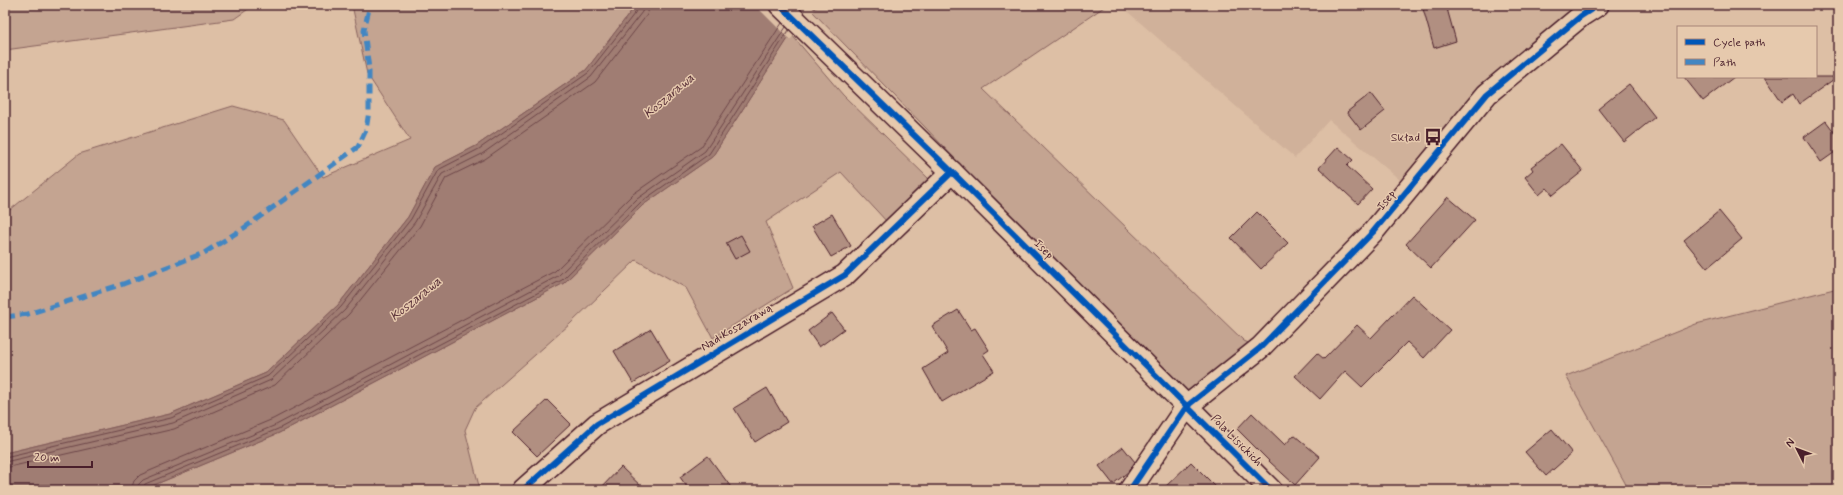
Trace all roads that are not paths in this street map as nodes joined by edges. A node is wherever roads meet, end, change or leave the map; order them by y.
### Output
1 (780, 5) edge
2 (1598, 5) edge
3 (952, 172) junction
4 (1187, 406) junction
5 (523, 490) edge
6 (1130, 490) edge
7 (1271, 490) edge

1 - 3 street, Isep
2 - 4 street, Isep
3 - 4 street, Isep
3 - 5 street, Nad Koszarawą
4 - 6 street, Isep
4 - 7 street, Pola Lisickich

